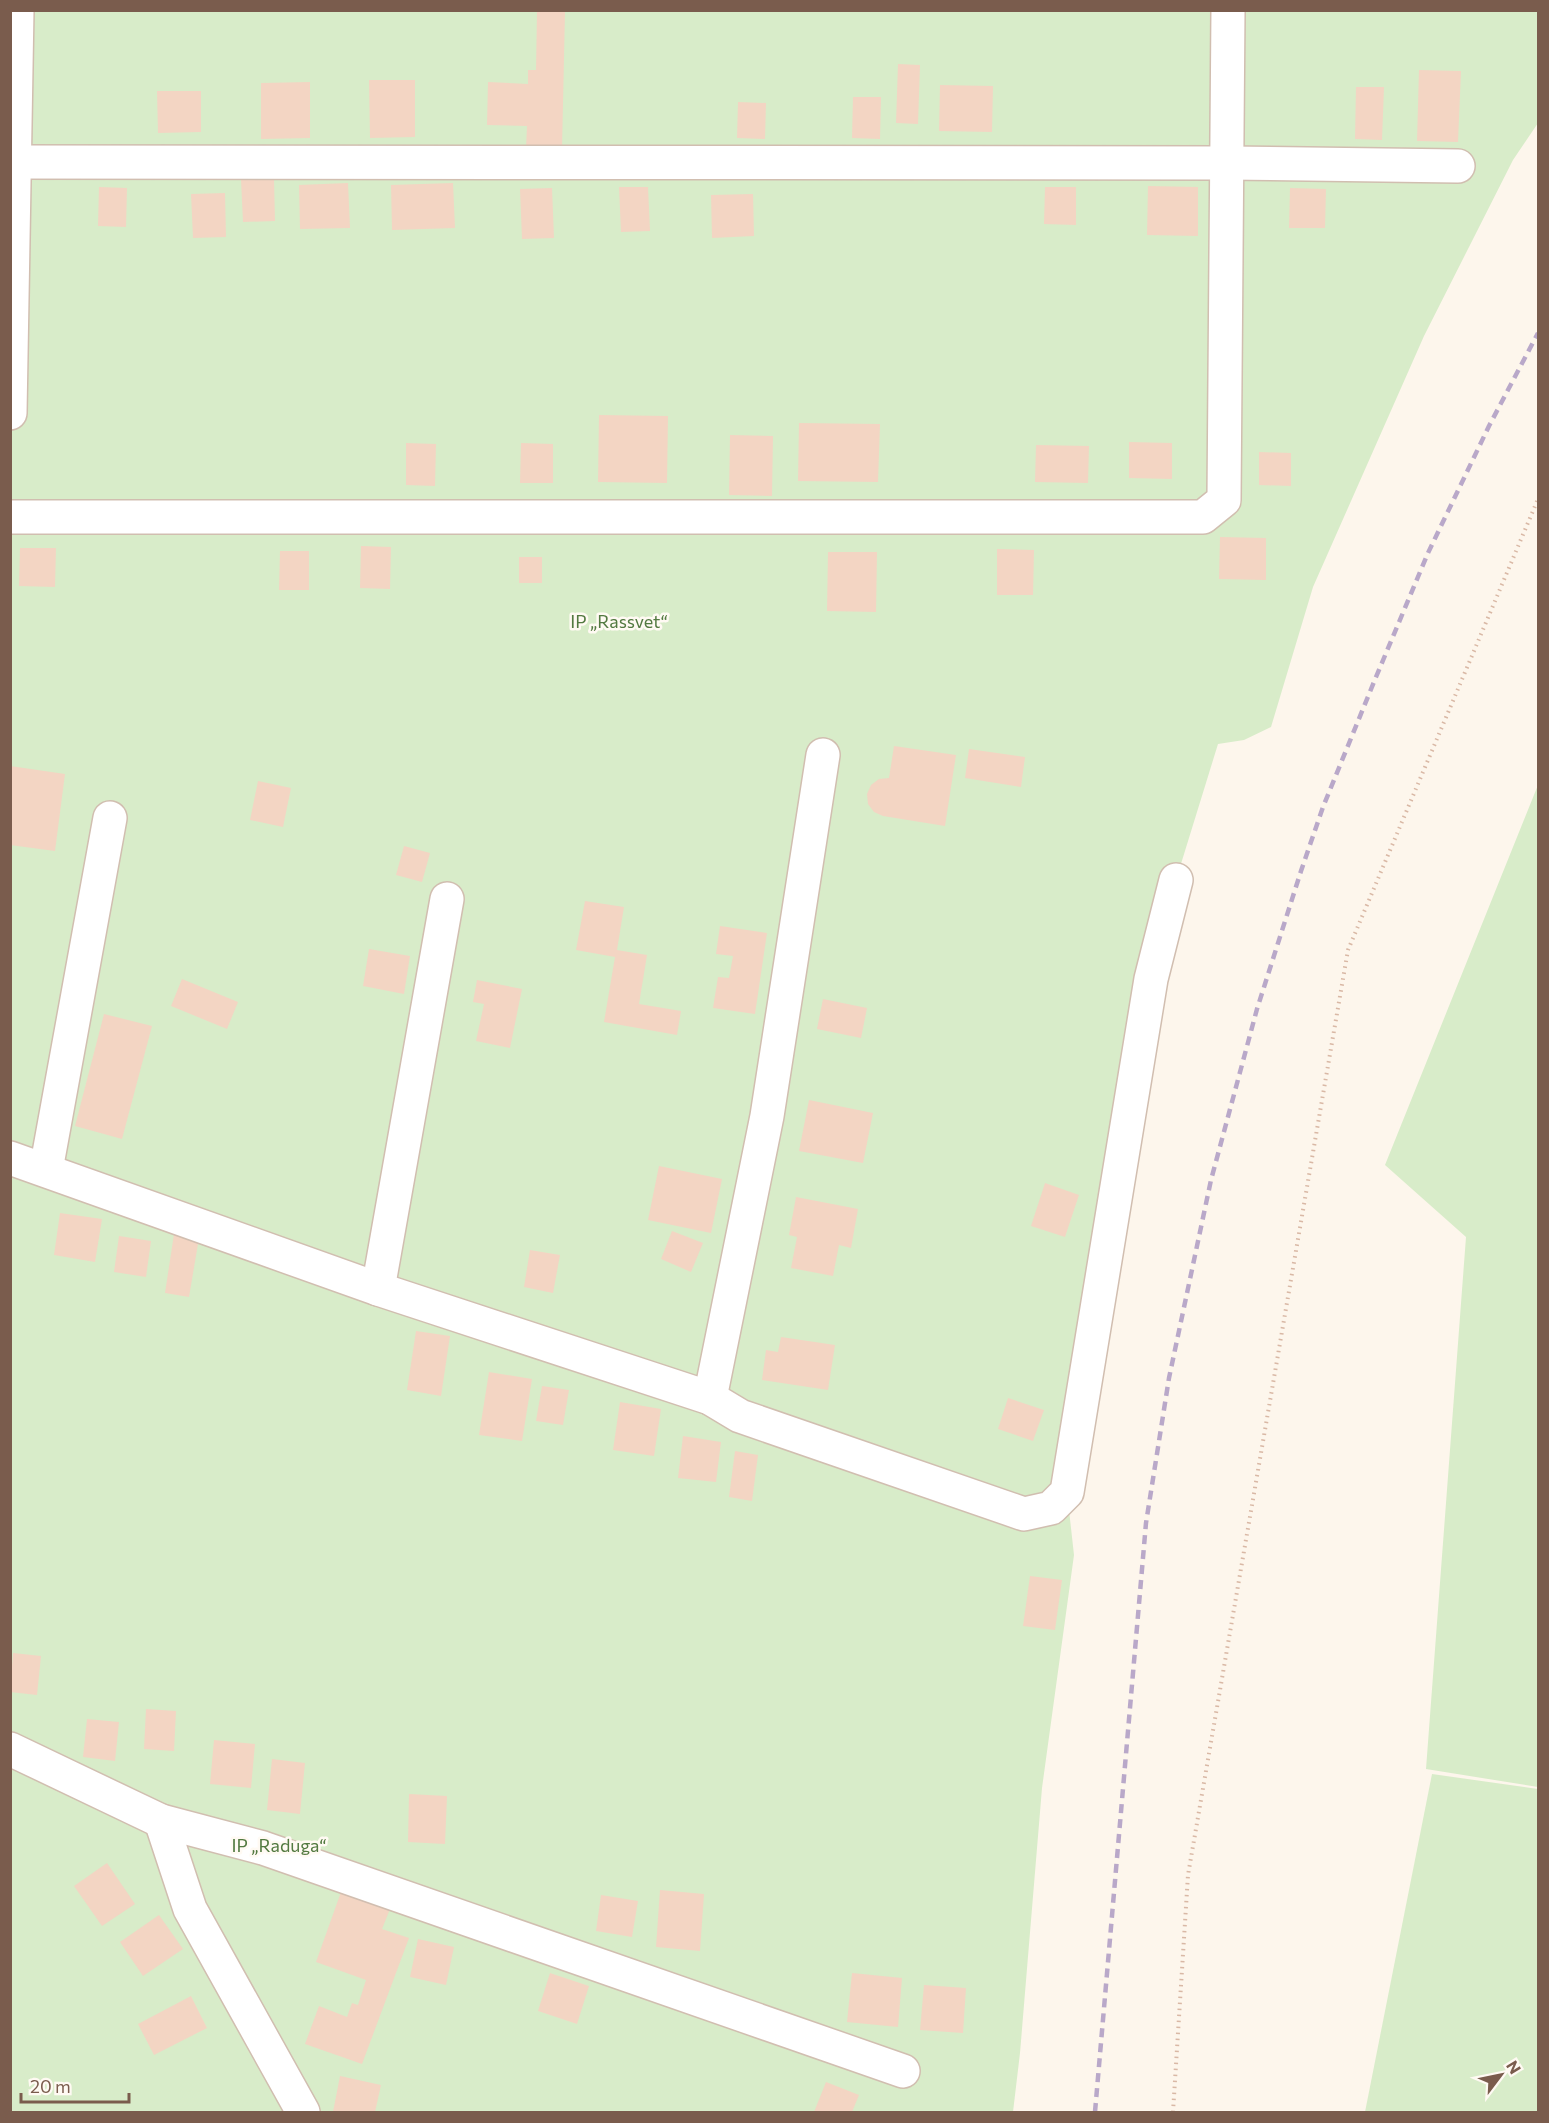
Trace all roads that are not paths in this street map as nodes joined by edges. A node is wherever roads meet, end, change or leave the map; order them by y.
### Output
1 (17, 10) edge
2 (1228, 10) edge
3 (13, 162) edge
4 (1228, 163) junction
5 (1458, 166) dead end
6 (10, 413) edge
7 (10, 517) edge
8 (823, 755) dead end
9 (110, 818) dead end
10 (1176, 880) dead end
11 (447, 899) dead end
12 (10, 1158) edge
13 (46, 1170) junction
14 (378, 1289) junction
15 (710, 1398) junction
16 (10, 1749) edge
17 (161, 1821) junction
18 (903, 2071) dead end
19 (303, 2112) edge

1 - 3 street
2 - 4 street
3 - 4 street
3 - 6 street
4 - 5 street
4 - 7 street
8 - 15 street
9 - 13 street
10 - 15 street
11 - 14 street
12 - 13 street
13 - 14 street
14 - 15 street
16 - 17 street
17 - 18 street
17 - 19 street

